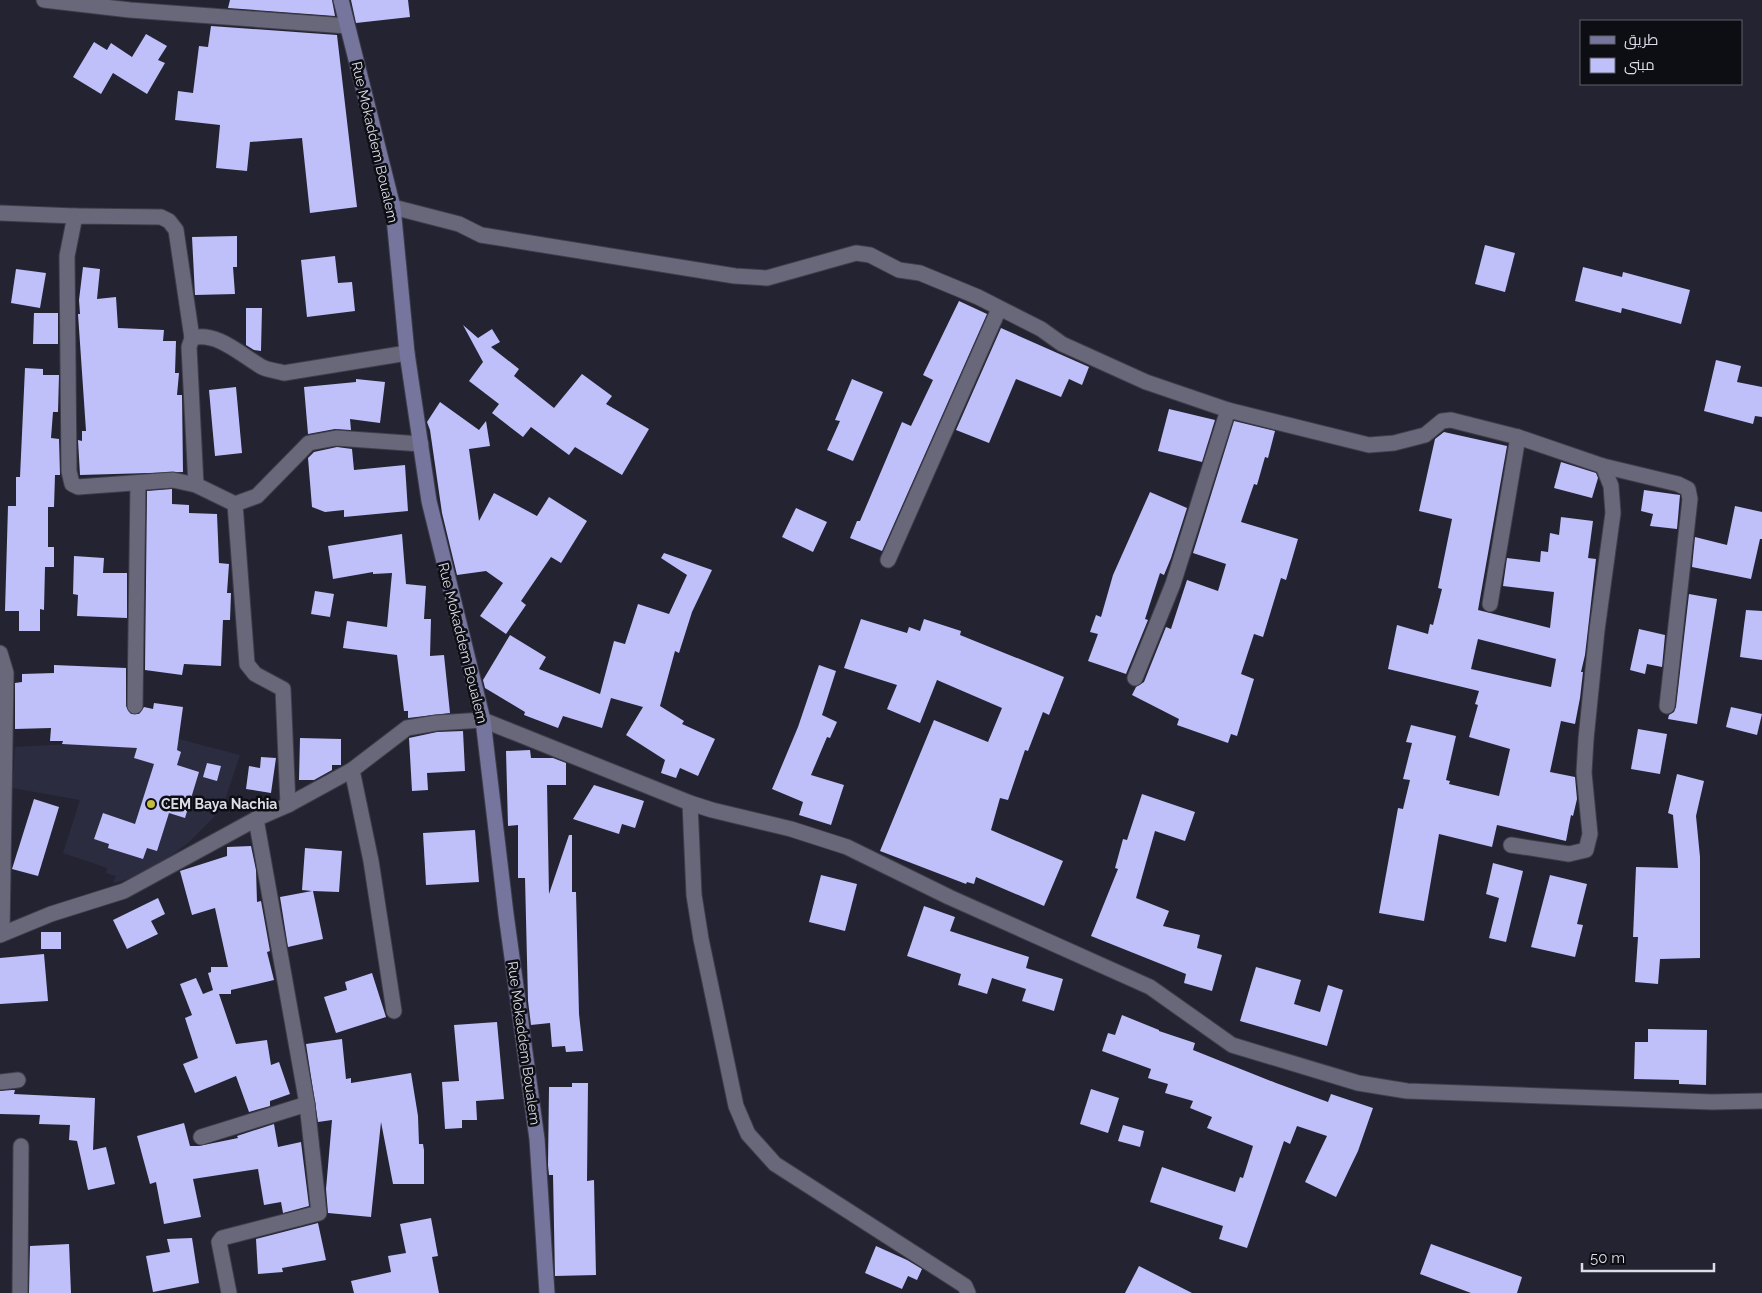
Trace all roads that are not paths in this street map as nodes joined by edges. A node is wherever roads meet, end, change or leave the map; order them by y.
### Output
1 (44, 0) edge
2 (340, 0) edge
3 (347, 26) junction
4 (393, 207) junction
5 (0, 213) edge
6 (74, 216) junction
7 (1000, 309) junction
8 (192, 338) junction
9 (407, 353) junction
10 (1228, 410) junction
11 (1518, 436) junction
12 (421, 444) junction
13 (1603, 466) junction
14 (138, 483) junction
15 (196, 485) junction
16 (235, 504) junction
17 (888, 560) dead end
18 (1490, 604) dead end
19 (0, 653) edge
20 (1135, 678) dead end
21 (136, 706) dead end
22 (1668, 706) dead end
23 (483, 720) junction
24 (352, 770) junction
25 (690, 802) junction
26 (288, 805) junction
27 (256, 819) junction
28 (1511, 845) dead end
29 (1, 935) edge
30 (394, 1011) dead end
31 (18, 1080) dead end
32 (0, 1082) edge
33 (1762, 1101) edge
34 (308, 1104) junction
35 (201, 1137) dead end
36 (22, 1146) dead end
37 (20, 1293) edge
38 (229, 1293) edge
39 (547, 1293) edge
40 (968, 1293) edge

1 - 3 street
2 - 3 street, Rue Mokaddem Boualem
3 - 4 street, Rue Mokaddem Boualem
4 - 7 street
4 - 9 street, Rue Mokaddem Boualem
5 - 6 street
6 - 8 street
6 - 14 street
7 - 10 street
7 - 17 street
8 - 9 street
8 - 15 street
9 - 12 street, Rue Mokaddem Boualem
10 - 11 street
10 - 20 street
11 - 13 street
11 - 18 street
12 - 16 street
12 - 23 street, Rue Mokaddem Boualem
13 - 22 street
13 - 28 street
14 - 15 street
14 - 21 street
15 - 16 street
16 - 26 street
19 - 29 street
23 - 24 street
23 - 25 street
23 - 39 street, Rue Mokaddem Boualem
24 - 26 street
24 - 30 street
25 - 33 street
25 - 40 street
26 - 27 street
27 - 29 street
27 - 34 street
31 - 32 street
34 - 35 street
34 - 38 street
36 - 37 street

